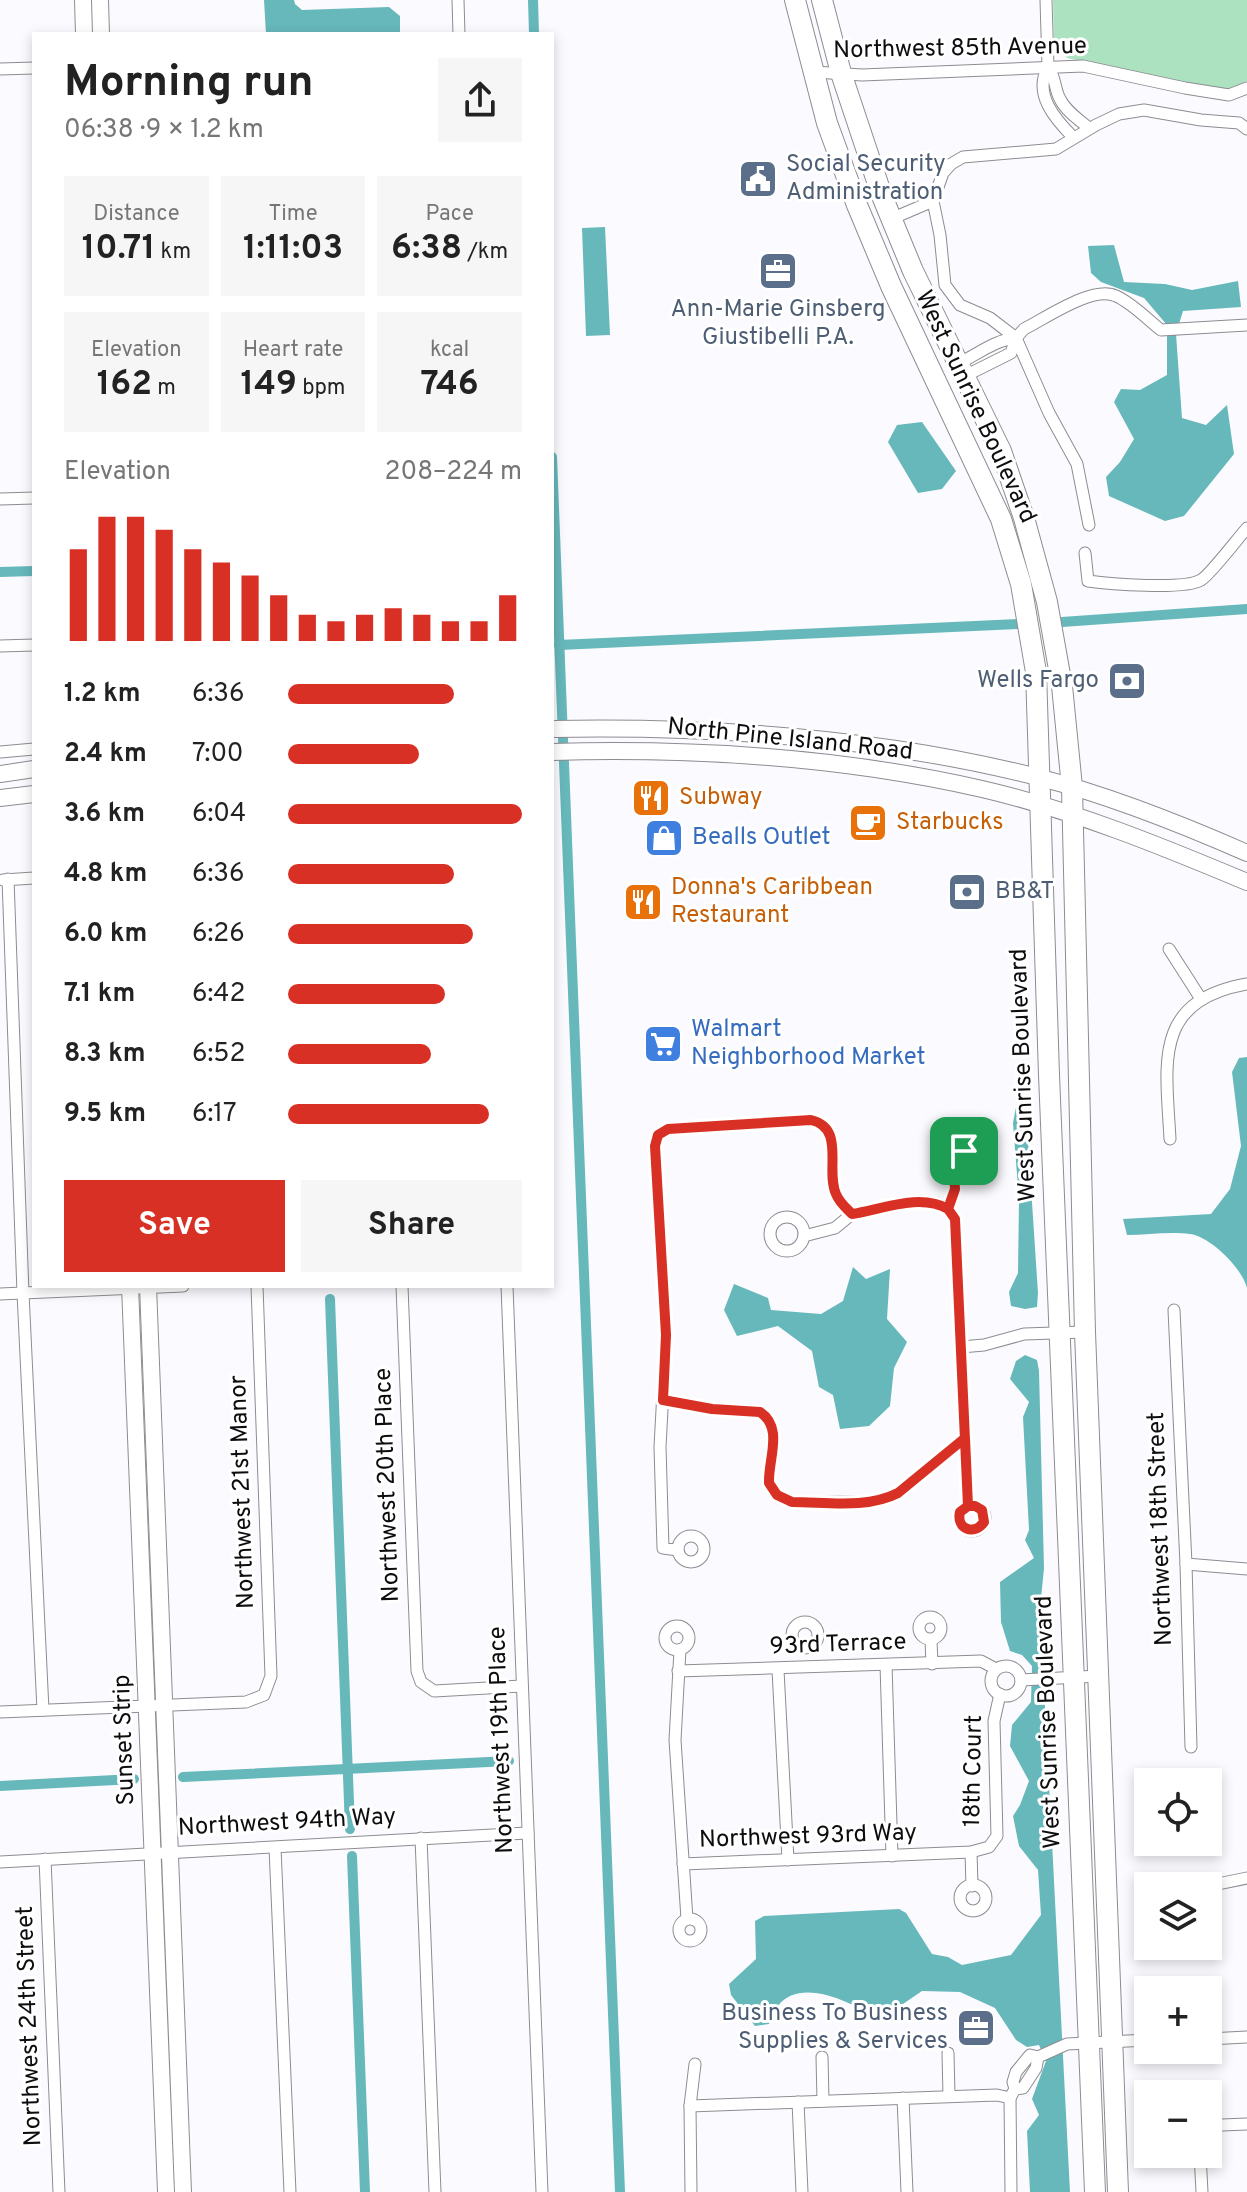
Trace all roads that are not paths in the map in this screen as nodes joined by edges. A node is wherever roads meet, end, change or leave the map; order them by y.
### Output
1 (83, 0) edge
2 (100, 0) edge
3 (458, 0) edge
4 (795, 0) edge
5 (822, 0) edge
6 (1046, 0) edge
7 (84, 32) edge
8 (101, 32) edge
9 (459, 32) edge
10 (1048, 67) junction
11 (32, 68) edge
12 (0, 69) edge
13 (814, 72) junction
14 (841, 73) junction
15 (1247, 88) edge
16 (1089, 128) junction
17 (1247, 129) edge
18 (1073, 137) junction
19 (933, 201) junction
20 (891, 219) junction
21 (1247, 325) edge
22 (1016, 338) junction
23 (960, 370) junction
24 (32, 498) edge
25 (0, 499) edge
26 (1089, 525) dead end
27 (1247, 528) edge
28 (1085, 553) dead end
29 (32, 645) edge
30 (0, 646) edge
31 (554, 729) edge
32 (32, 749) edge
33 (0, 752) edge
34 (554, 752) edge
35 (32, 769) edge
36 (0, 774) edge
37 (1041, 778) junction
38 (1072, 787) junction
39 (32, 794) edge
40 (0, 798) edge
41 (1041, 806) junction
42 (1072, 816) junction
43 (1247, 853) edge
44 (32, 878) edge
45 (4, 879) edge
46 (1247, 882) edge
47 (1169, 949) dead end
48 (1247, 984) edge
49 (1201, 999) junction
50 (1170, 1139) dead end
51 (953, 1163) dead end
52 (948, 1209) junction
53 (852, 1214) junction
54 (804, 1236) dead end
55 (112, 1288) edge
56 (130, 1288) edge
57 (148, 1288) edge
58 (257, 1288) edge
59 (402, 1288) edge
60 (507, 1288) edge
61 (23, 1293) junction
62 (0, 1294) edge
63 (1174, 1310) dead end
64 (1085, 1332) junction
65 (1059, 1333) junction
66 (961, 1347) junction
67 (663, 1400) junction
68 (965, 1438) junction
69 (968, 1506) dead end
70 (678, 1550) dead end
71 (1186, 1564) junction
72 (1247, 1569) edge
73 (931, 1640) dead end
74 (805, 1648) dead end
75 (680, 1650) dead end
76 (932, 1664) junction
77 (886, 1665) junction
78 (806, 1669) junction
79 (996, 1669) junction
80 (778, 1670) junction
81 (678, 1671) junction
82 (1099, 1676) junction
83 (1073, 1678) junction
84 (1025, 1680) junction
85 (522, 1686) junction
86 (1000, 1694) junction
87 (156, 1704) junction
88 (43, 1710) junction
89 (0, 1712) edge
90 (1191, 1747) dead end
91 (528, 1833) junction
92 (421, 1838) junction
93 (989, 1847) joint
94 (275, 1848) junction
95 (162, 1852) junction
96 (971, 1852) junction
97 (892, 1856) junction
98 (45, 1859) junction
99 (788, 1860) junction
100 (0, 1862) edge
101 (683, 1864) junction
102 (1247, 1878) edge
103 (1222, 1883) edge
104 (972, 1886) dead end
105 (687, 1919) dead end
106 (1247, 2037) edge
107 (1222, 2038) edge
108 (1134, 2040) edge
109 (1113, 2041) junction
110 (1089, 2042) junction
111 (948, 2053) dead end
112 (822, 2057) dead end
113 (695, 2064) dead end
114 (1012, 2093) junction
115 (949, 2096) junction
116 (903, 2098) junction
117 (823, 2101) junction
118 (798, 2102) junction
119 (690, 2106) junction
120 (1247, 2124) edge
121 (1222, 2125) edge
122 (1201, 2168) edge
123 (59, 2192) edge
124 (166, 2192) edge
125 (183, 2192) edge
126 (290, 2192) edge
127 (435, 2192) edge
128 (542, 2192) edge
129 (691, 2192) edge
130 (802, 2192) edge
131 (907, 2192) edge
132 (1011, 2192) edge
133 (1095, 2192) edge
134 (1118, 2192) edge
135 (1202, 2192) edge

1 - 7 street
2 - 8 street
3 - 9 street
4 - 13 highway, West Sunrise Boulevard
5 - 14 highway, West Sunrise Boulevard
6 - 10 street
10 - 14 street, Northwest 85th Avenue
10 - 15 street, Northwest 85th Avenue
10 - 16 street
10 - 18 street
11 - 12 street
13 - 14 street, Northwest 85th Avenue
13 - 37 highway, West Sunrise Boulevard
14 - 20 highway, West Sunrise Boulevard
16 - 17 street
16 - 18 street
18 - 19 street
19 - 20 street
19 - 22 street
20 - 23 highway, West Sunrise Boulevard
21 - 22 street
22 - 23 street
22 - 26 street
23 - 38 highway, West Sunrise Boulevard
24 - 25 street
27 - 28 street
29 - 30 street
31 - 37 street, North Pine Island Road
32 - 33 street
34 - 41 street, North Pine Island Road
35 - 36 street
37 - 38 street, North Pine Island Road
37 - 41 highway, West Sunrise Boulevard
38 - 42 highway, West Sunrise Boulevard
38 - 43 street, North Pine Island Road
39 - 40 street
41 - 42 street, North Pine Island Road
41 - 65 highway, West Sunrise Boulevard
42 - 46 street, North Pine Island Road
42 - 64 highway, West Sunrise Boulevard
44 - 45 street
45 - 61 street
47 - 49 street
48 - 49 street
49 - 50 street
51 - 52 street
52 - 53 street
52 - 66 street
53 - 54 street
53 - 67 street
55 - 61 street
56 - 87 street, Sunset Strip
57 - 87 street, Sunset Strip
58 - 87 street, Northwest 21st Manor
59 - 85 street, Northwest 20th Place
60 - 85 street, Northwest 19th Place
61 - 62 street
61 - 88 street
63 - 71 street, Northwest 18th Street
64 - 65 street
64 - 82 highway, West Sunrise Boulevard
65 - 66 street
65 - 83 highway, West Sunrise Boulevard
66 - 68 street
67 - 68 street
67 - 70 street
68 - 69 street
71 - 72 street
71 - 90 street, Northwest 18th Street
73 - 76 street
74 - 78 street
75 - 81 street
76 - 77 street, 93rd Terrace
76 - 79 street, 93rd Terrace
77 - 78 street, 93rd Terrace
77 - 97 street
78 - 80 street, 93rd Terrace
79 - 84 street
79 - 86 street
80 - 81 street, 93rd Terrace
80 - 99 street
81 - 101 street
82 - 83 street
82 - 109 highway, West Sunrise Boulevard
83 - 84 street
83 - 110 highway, West Sunrise Boulevard
84 - 86 street
85 - 91 street, Northwest 19th Place
86 - 93 street, 18th Court
87 - 88 street
87 - 95 street, Sunset Strip
88 - 89 street
91 - 92 street, Northwest 94th Way
91 - 128 street, Northwest 19th Place
92 - 94 street, Northwest 94th Way
92 - 127 street
93 - 96 street, Northwest 93rd Way
94 - 95 street, Northwest 94th Way
94 - 126 street
95 - 98 street, Northwest 94th Way
95 - 124 street, Sunset Strip
95 - 125 street, Sunset Strip
96 - 97 street, Northwest 93rd Way
96 - 104 street
97 - 99 street, Northwest 93rd Way
98 - 100 street, Northwest 94th Way
98 - 123 street, Northwest 24th Street
99 - 101 street, Northwest 93rd Way
101 - 105 street, Northwest 93rd Way
102 - 103 street
106 - 107 street
108 - 109 street
109 - 110 street
109 - 134 highway, West Sunrise Boulevard
110 - 114 street
110 - 133 highway, West Sunrise Boulevard
111 - 115 street
112 - 117 street
113 - 119 street
114 - 115 street
114 - 132 street
115 - 116 street
116 - 117 street
116 - 131 street
117 - 118 street
118 - 119 street
118 - 130 street
119 - 129 street
120 - 121 street
122 - 135 street

